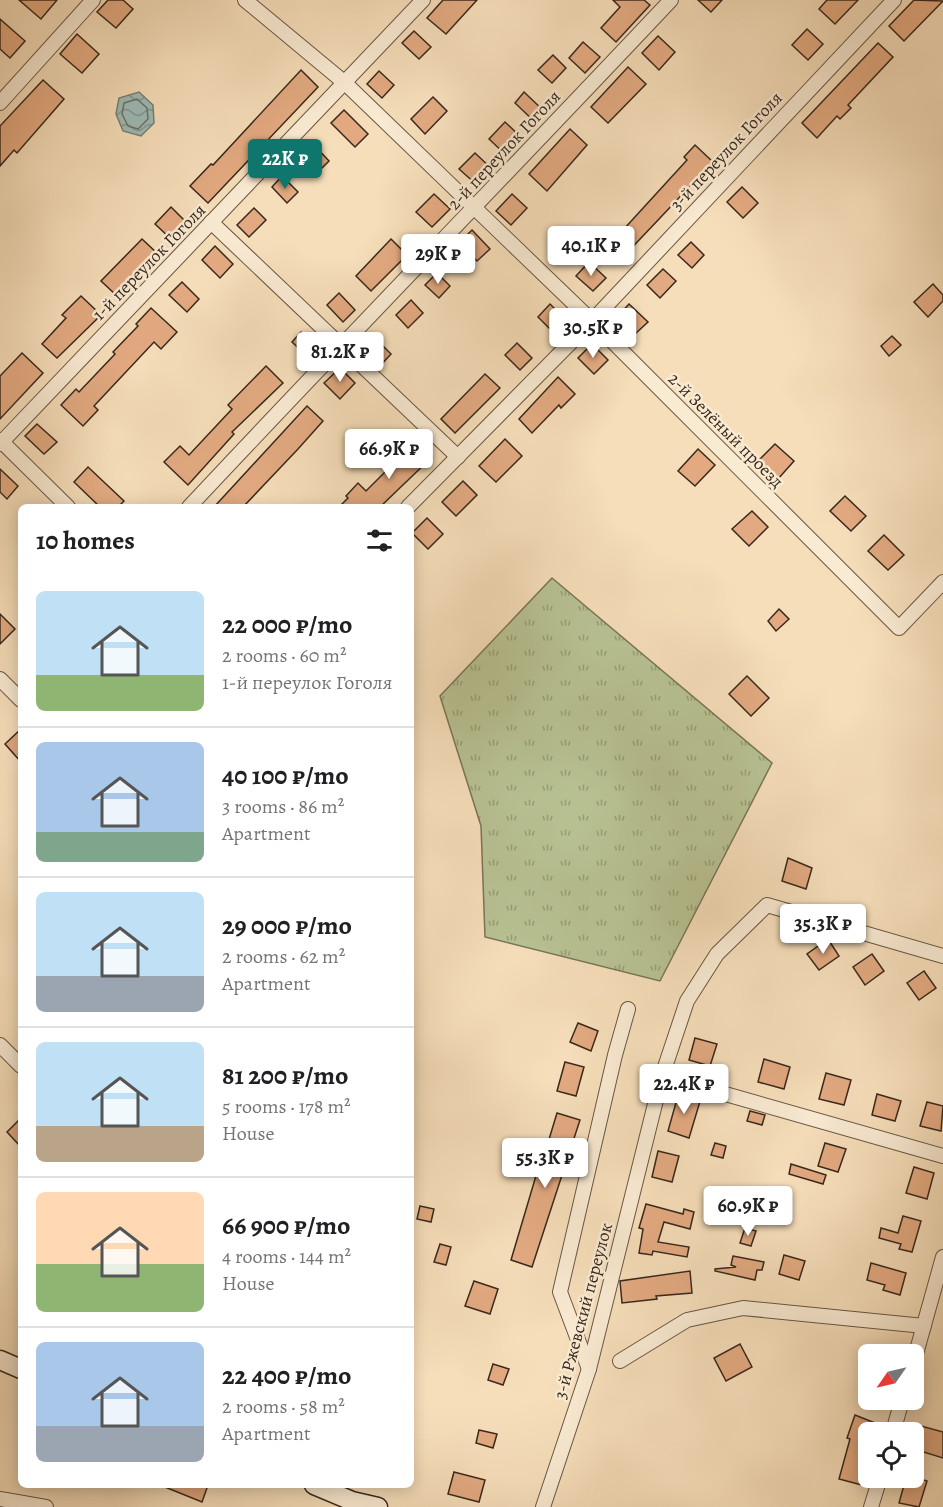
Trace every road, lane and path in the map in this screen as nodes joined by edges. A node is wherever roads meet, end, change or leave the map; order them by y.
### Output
1 (93, 0) edge
2 (245, 0) edge
3 (423, 0) edge
4 (671, 0) edge
5 (894, 0) edge
6 (345, 83) junction
7 (0, 103) edge
8 (474, 208) junction
9 (211, 222) junction
10 (592, 321) junction
11 (341, 345) junction
12 (1, 442) edge
13 (458, 457) junction
14 (65, 504) edge
15 (192, 504) edge
16 (411, 504) edge
17 (943, 582) edge
18 (0, 679) edge
19 (18, 696) edge
20 (943, 956) edge
21 (628, 1009) dead end
22 (0, 1045) edge
23 (18, 1063) edge
24 (662, 1076) junction
25 (943, 1156) edge
26 (943, 1257) edge
27 (924, 1326) junction
28 (919, 1344) edge
29 (0, 1360) edge
30 (620, 1361) dead end
31 (18, 1368) edge
32 (589, 1369) junction
33 (320, 1488) edge
34 (877, 1488) edge
35 (0, 1499) edge
36 (351, 1504) edge
37 (46, 1507) edge
38 (378, 1507) edge
39 (543, 1507) edge
40 (871, 1507) edge

1 - 7 street
2 - 6 street, 2-й Зелёный проезд
3 - 6 street, 1-й переулок Гоголя
4 - 8 street, 2-й переулок Гоголя
5 - 10 street, 3-й переулок Гоголя
6 - 8 street, 2-й Зелёный проезд
6 - 9 street, 1-й переулок Гоголя
8 - 10 street, 2-й Зелёный проезд
8 - 11 street, 2-й переулок Гоголя
9 - 11 street
9 - 12 street, 1-й переулок Гоголя
10 - 13 street, 3-й переулок Гоголя
10 - 17 street, 2-й Зелёный проезд
11 - 13 street
11 - 15 street, 2-й переулок Гоголя
12 - 14 street
13 - 16 street, 3-й переулок Гоголя
18 - 19 street
20 - 24 street, 3-й Ржевский переулок
21 - 32 street
22 - 23 street
24 - 25 street
24 - 32 street, 3-й Ржевский переулок
26 - 27 street
27 - 28 street
27 - 30 street
29 - 31 main road
32 - 39 street, 3-й Ржевский переулок
33 - 36 main road
34 - 40 street
35 - 37 street
36 - 38 main road

